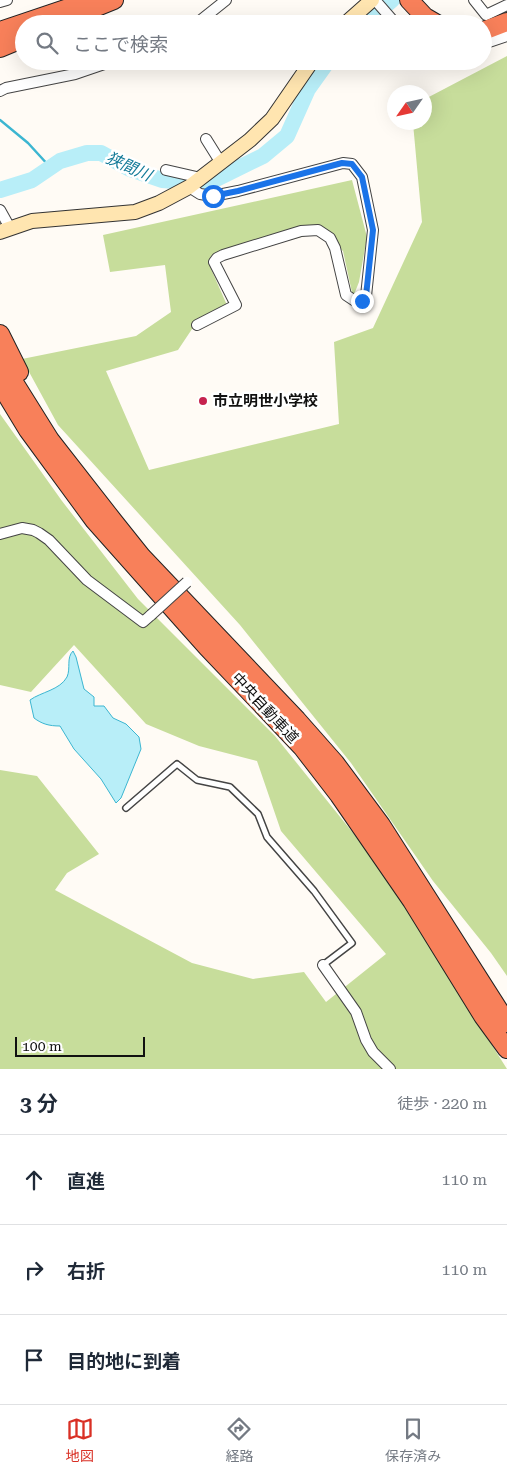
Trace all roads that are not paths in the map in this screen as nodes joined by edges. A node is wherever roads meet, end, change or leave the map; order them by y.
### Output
1 (7, 0) edge
2 (92, 0) edge
3 (114, 0) edge
4 (226, 0) edge
5 (372, 0) edge
6 (474, 0) edge
7 (0, 2) edge
8 (413, 4) edge
9 (507, 5) edge
10 (49, 15) edge
11 (78, 15) edge
12 (207, 15) edge
13 (356, 15) edge
14 (388, 15) edge
15 (423, 15) edge
16 (507, 22) edge
17 (15, 27) edge
18 (492, 28) edge
19 (0, 32) edge
20 (507, 36) edge
21 (492, 41) edge
22 (15, 42) edge
23 (0, 48) edge
24 (86, 70) edge
25 (306, 70) edge
26 (0, 91) edge
27 (206, 140) dead end
28 (219, 165) junction
29 (166, 170) dead end
30 (200, 178) junction
31 (189, 187) junction
32 (0, 210) edge
33 (5, 230) edge
34 (197, 325) dead end
35 (0, 334) edge
36 (0, 360) edge
37 (0, 384) edge
38 (5, 395) edge
39 (114, 522) junction
40 (0, 534) edge
41 (187, 582) dead end
42 (126, 808) dead end
43 (324, 965) joint
44 (507, 1023) edge
45 (507, 1049) edge
46 (390, 1069) edge

1 - 7 street
2 - 10 highway
3 - 11 highway
4 - 12 street
5 - 13 street
5 - 14 street
6 - 9 street
8 - 15 highway
16 - 18 highway
17 - 19 highway
20 - 21 street
22 - 23 highway
24 - 26 street
25 - 28 street
27 - 28 street
28 - 30 street
29 - 30 street
30 - 31 street
31 - 33 street
31 - 34 street
32 - 33 street
35 - 39 highway
36 - 39 highway, 中央自動車道
37 - 38 highway, 中央自動車道
38 - 45 highway, 中央自動車道
39 - 44 highway, 中央自動車道
40 - 41 street, bridge
42 - 43 lane
43 - 46 street

